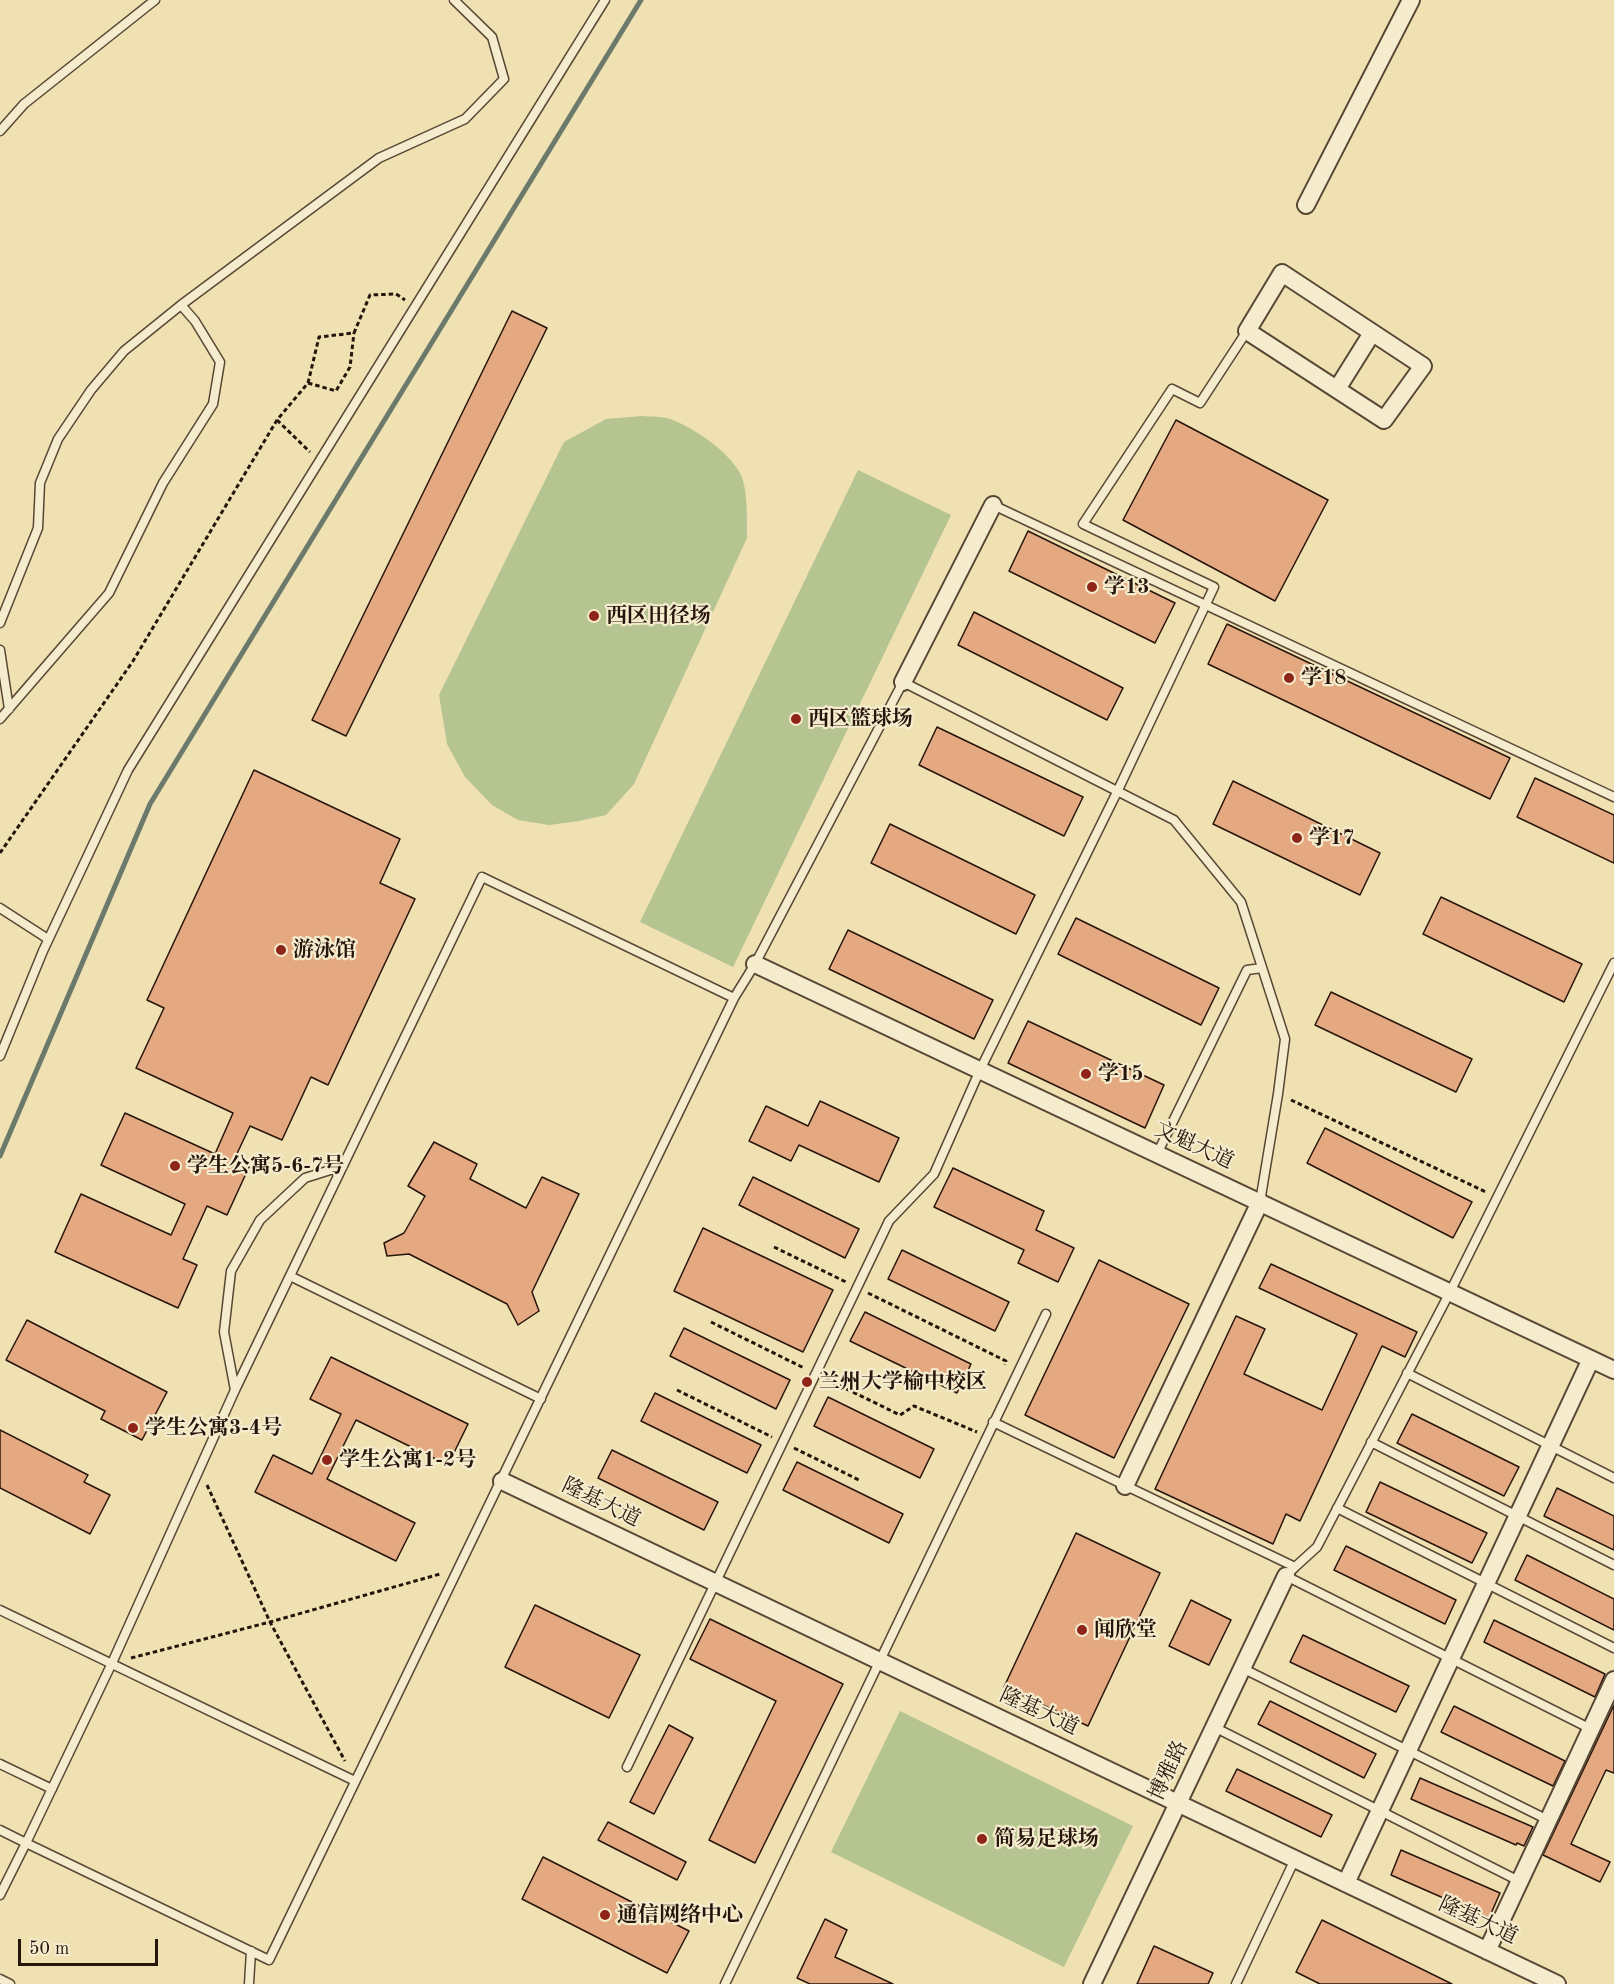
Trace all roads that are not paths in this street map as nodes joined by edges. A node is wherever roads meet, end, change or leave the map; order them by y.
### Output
1 (155, 0) edge
2 (454, 0) edge
3 (605, 0) edge
4 (1411, 0) edge
5 (0, 130) edge
6 (1306, 205) dead end
7 (181, 305) junction
8 (1247, 331) junction
9 (1372, 333) junction
10 (1337, 389) junction
11 (993, 505) joint
12 (1206, 605) junction
13 (0, 623) edge
14 (0, 650) edge
15 (903, 682) junction
16 (0, 702) edge
17 (9, 709) junction
18 (0, 719) edge
19 (1118, 790) junction
20 (1614, 797) edge
21 (0, 908) edge
22 (48, 939) junction
23 (1614, 963) edge
24 (755, 964) junction
25 (1262, 968) junction
26 (734, 998) junction
27 (0, 1056) edge
28 (980, 1070) junction
29 (1157, 1154) junction
30 (343, 1166) junction
31 (1260, 1202) junction
32 (290, 1276) junction
33 (1450, 1292) junction
34 (1046, 1314) dead end
35 (1591, 1359) junction
36 (1614, 1370) edge
37 (1407, 1373) junction
38 (235, 1390) junction
39 (541, 1399) junction
40 (993, 1422) junction
41 (1371, 1442) junction
42 (1551, 1446) junction
43 (1614, 1478) edge
44 (502, 1481) junction
45 (1125, 1486) junction
46 (1337, 1508) junction
47 (1518, 1516) junction
48 (1614, 1565) edge
49 (1291, 1572) junction
50 (716, 1583) junction
51 (1486, 1584) junction
52 (0, 1610) edge
53 (1614, 1648) edge
54 (1451, 1658) junction
55 (880, 1661) junction
56 (112, 1663) junction
57 (1242, 1668) junction
58 (1614, 1680) edge
59 (1214, 1727) junction
60 (1591, 1729) junction
61 (1408, 1750) junction
62 (0, 1764) edge
63 (627, 1767) dead end
64 (356, 1781) junction
65 (52, 1789) junction
66 (1178, 1804) junction
67 (1380, 1810) junction
68 (1548, 1820) junction
69 (0, 1830) edge
70 (26, 1843) junction
71 (1295, 1859) junction
72 (1519, 1881) junction
73 (1346, 1883) junction
74 (0, 1895) edge
75 (250, 1951) junction
76 (1487, 1951) junction
77 (0, 1979) edge
78 (10, 1984) edge
79 (249, 1984) edge
80 (725, 1984) edge
81 (1092, 1984) edge
82 (1236, 1984) edge
83 (1557, 1984) edge

1 - 5 lane
2 - 7 lane
3 - 22 lane
4 - 6 street
7 - 13 lane
7 - 17 lane
8 - 9 street
8 - 10 street
8 - 12 lane
9 - 10 street
9 - 10 street
11 - 12 lane
11 - 15 street
12 - 19 lane
12 - 20 lane
14 - 17 lane
15 - 19 lane
15 - 24 lane
16 - 17 lane
17 - 18 lane
19 - 25 lane
19 - 28 lane
21 - 22 lane
22 - 27 lane
23 - 33 lane
24 - 26 lane
24 - 28 street, 文魁大道
25 - 29 lane
25 - 31 lane
26 - 30 lane
26 - 39 lane
28 - 29 street, 文魁大道
28 - 50 lane
29 - 31 street, 文魁大道
30 - 32 lane
30 - 38 lane
31 - 33 street, 文魁大道
31 - 45 street
32 - 38 lane
32 - 39 lane
33 - 35 street, 文魁大道
33 - 37 lane
34 - 40 lane
35 - 36 street, 文魁大道
35 - 42 street
37 - 41 lane
37 - 42 lane
38 - 56 lane
39 - 44 lane
40 - 45 lane
40 - 55 lane
41 - 46 lane
41 - 47 lane
42 - 43 lane
42 - 47 street
44 - 50 street, 隆基大道
44 - 64 lane
45 - 49 lane
46 - 49 lane
46 - 51 lane
47 - 48 lane
47 - 51 street
49 - 54 lane
49 - 57 street, 博雅路
50 - 55 street, 隆基大道
50 - 63 lane
51 - 53 lane
51 - 54 street
52 - 56 lane
54 - 60 lane
54 - 61 street
55 - 66 street, 隆基大道
55 - 80 lane
56 - 64 lane
56 - 65 lane
57 - 59 street, 博雅路
57 - 61 lane
58 - 60 street
59 - 66 street, 博雅路
59 - 67 lane
60 - 68 street
61 - 67 street
61 - 68 lane
62 - 65 lane
64 - 75 lane
65 - 70 lane
66 - 71 street, 隆基大道
66 - 81 street, 博雅路
67 - 72 lane
67 - 73 street
68 - 72 street
69 - 70 lane
70 - 74 lane
70 - 75 lane
71 - 73 street, 隆基大道
71 - 82 lane
72 - 76 street
73 - 76 street, 隆基大道
75 - 79 lane
76 - 83 street, 隆基大道
77 - 78 lane

